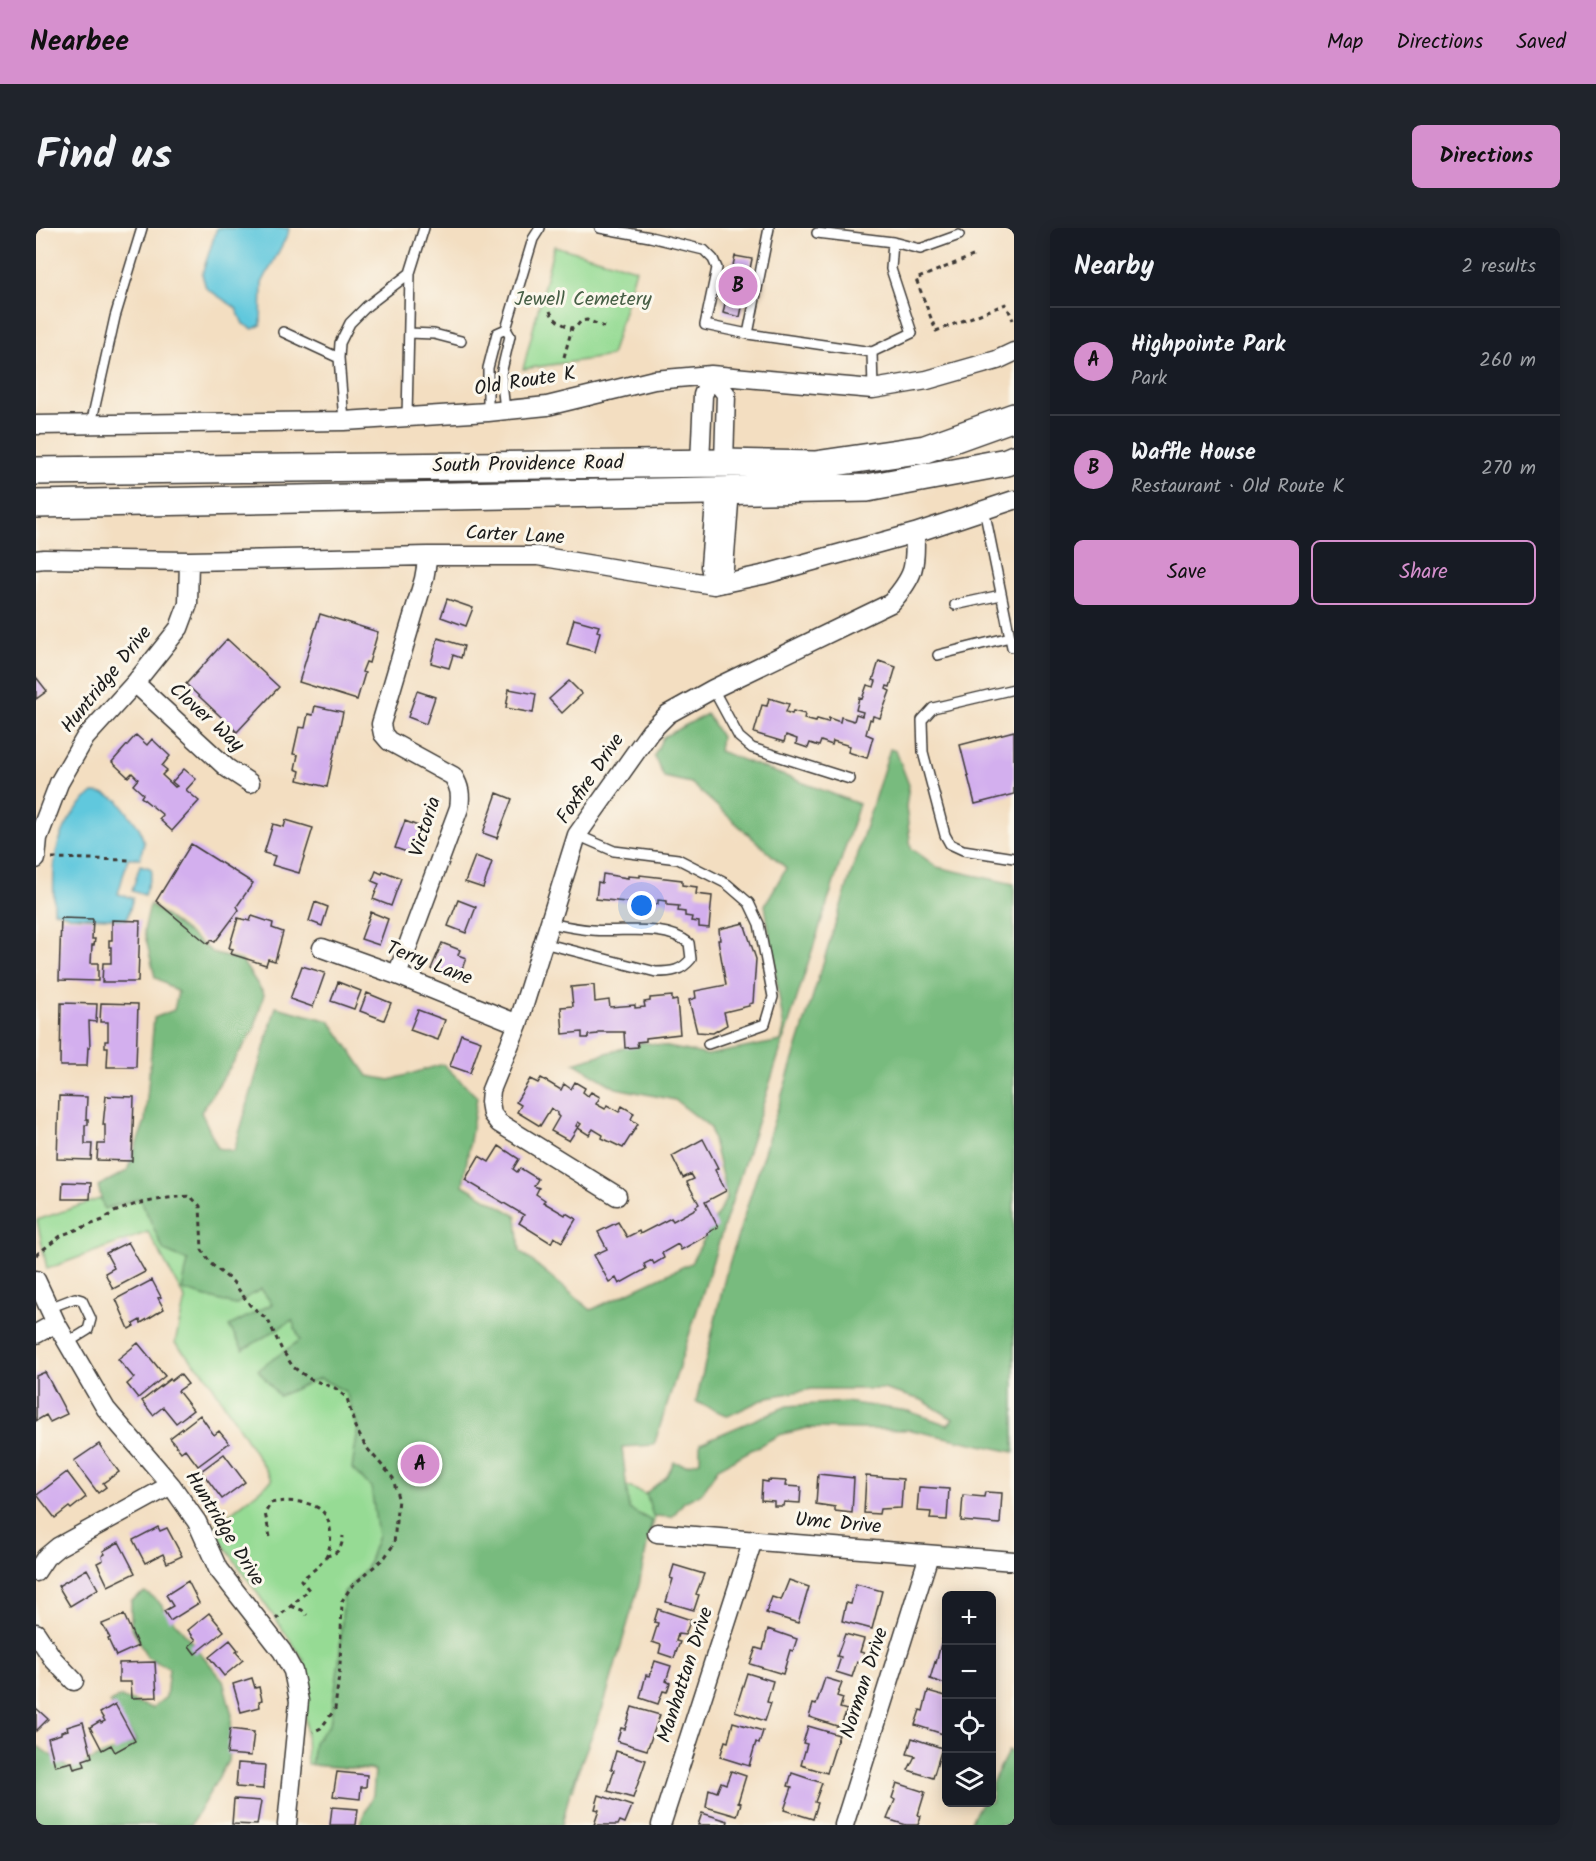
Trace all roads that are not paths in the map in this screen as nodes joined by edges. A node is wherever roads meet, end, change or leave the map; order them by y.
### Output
1 (142, 228) edge
2 (424, 228) edge
3 (540, 228) edge
4 (600, 228) edge
5 (770, 228) edge
6 (651, 232) edge
7 (817, 232) dead end
8 (959, 235) dead end
9 (893, 242) junction
10 (410, 273) junction
11 (506, 329) junction
12 (283, 332) dead end
13 (409, 333) junction
14 (748, 334) junction
15 (461, 341) dead end
16 (872, 352) junction
17 (1014, 352) edge
18 (339, 358) junction
19 (711, 375) junction
20 (873, 389) junction
21 (497, 411) junction
22 (1014, 417) edge
23 (407, 418) junction
24 (344, 422) junction
25 (91, 424) junction
26 (36, 425) edge
27 (1014, 459) edge
28 (712, 463) junction
29 (815, 465) junction
30 (36, 471) edge
31 (723, 490) junction
32 (620, 491) junction
33 (1014, 500) edge
34 (36, 504) edge
35 (984, 509) junction
36 (915, 533) junction
37 (428, 556) junction
38 (36, 560) edge
39 (189, 561) junction
40 (714, 585) junction
41 (1001, 595) junction
42 (955, 605) dead end
43 (1010, 637) junction
44 (1014, 646) edge
45 (939, 655) dead end
46 (135, 683) junction
47 (713, 689) junction
48 (1014, 689) edge
49 (850, 779) dead end
50 (250, 783) dead end
51 (577, 835) junction
52 (1014, 858) edge
53 (36, 859) edge
54 (549, 923) junction
55 (543, 943) junction
56 (322, 948) dead end
57 (397, 975) junction
58 (518, 1024) junction
59 (708, 1044) dead end
60 (617, 1196) dead end
61 (36, 1280) edge
62 (52, 1315) junction
63 (36, 1334) edge
64 (67, 1343) junction
65 (171, 1485) junction
66 (657, 1533) dead end
67 (753, 1540) junction
68 (929, 1555) junction
69 (1014, 1562) edge
70 (36, 1572) edge
71 (36, 1633) edge
72 (74, 1681) dead end
73 (287, 1825) edge
74 (661, 1825) edge
75 (844, 1825) edge

1 - 25 lane
2 - 10 lane
3 - 11 lane
4 - 6 lane
5 - 14 lane
6 - 14 lane
7 - 9 lane
8 - 9 lane
9 - 16 lane
10 - 13 lane
10 - 18 lane
11 - 21 lane
11 - 21 lane
12 - 18 lane
13 - 15 lane
13 - 23 lane
14 - 16 lane
16 - 20 lane
17 - 20 street, Old Route K
18 - 24 lane
19 - 20 street, Old Route K
19 - 21 street, Old Route K
19 - 28 street
21 - 23 street, Old Route K
22 - 29 main road, South Providence Road
23 - 24 street, Old Route K
24 - 25 street, Old Route K
25 - 26 street, Old Route K
27 - 31 main road, South Providence Road
28 - 29 main road, South Providence Road
28 - 30 main road, South Providence Road
28 - 32 main road
29 - 31 main road
31 - 32 main road, South Providence Road
31 - 40 street
32 - 34 main road, South Providence Road
33 - 35 street, Carter Lane
35 - 36 street, Carter Lane
35 - 41 lane
36 - 40 street, Carter Lane
36 - 47 street, Foxfire Drive
37 - 39 street, Carter Lane
37 - 40 street, Carter Lane
37 - 57 street, Victoria
38 - 39 street, Carter Lane
39 - 46 street, Huntridge Drive
41 - 42 lane
41 - 43 lane
43 - 44 lane
43 - 45 lane
46 - 50 street, Clover Way
46 - 53 street, Huntridge Drive
47 - 49 lane
47 - 51 street, Foxfire Drive
48 - 52 lane
51 - 54 street, Foxfire Drive
51 - 59 lane
54 - 55 street, Foxfire Drive
54 - 55 lane
55 - 58 street, Foxfire Drive
56 - 57 street, Terry Lane
57 - 58 street, Terry Lane
58 - 60 street, Foxfire Drive
61 - 62 street, Huntridge Drive
62 - 63 street
62 - 64 street, Huntridge Drive
62 - 64 lane
64 - 65 street, Huntridge Drive
65 - 70 street
65 - 73 street, Huntridge Drive
66 - 67 street, Umc Drive
67 - 68 street, Umc Drive
67 - 74 street, Manhattan Drive
68 - 69 street, Umc Drive
68 - 75 street, Norman Drive
71 - 72 street

